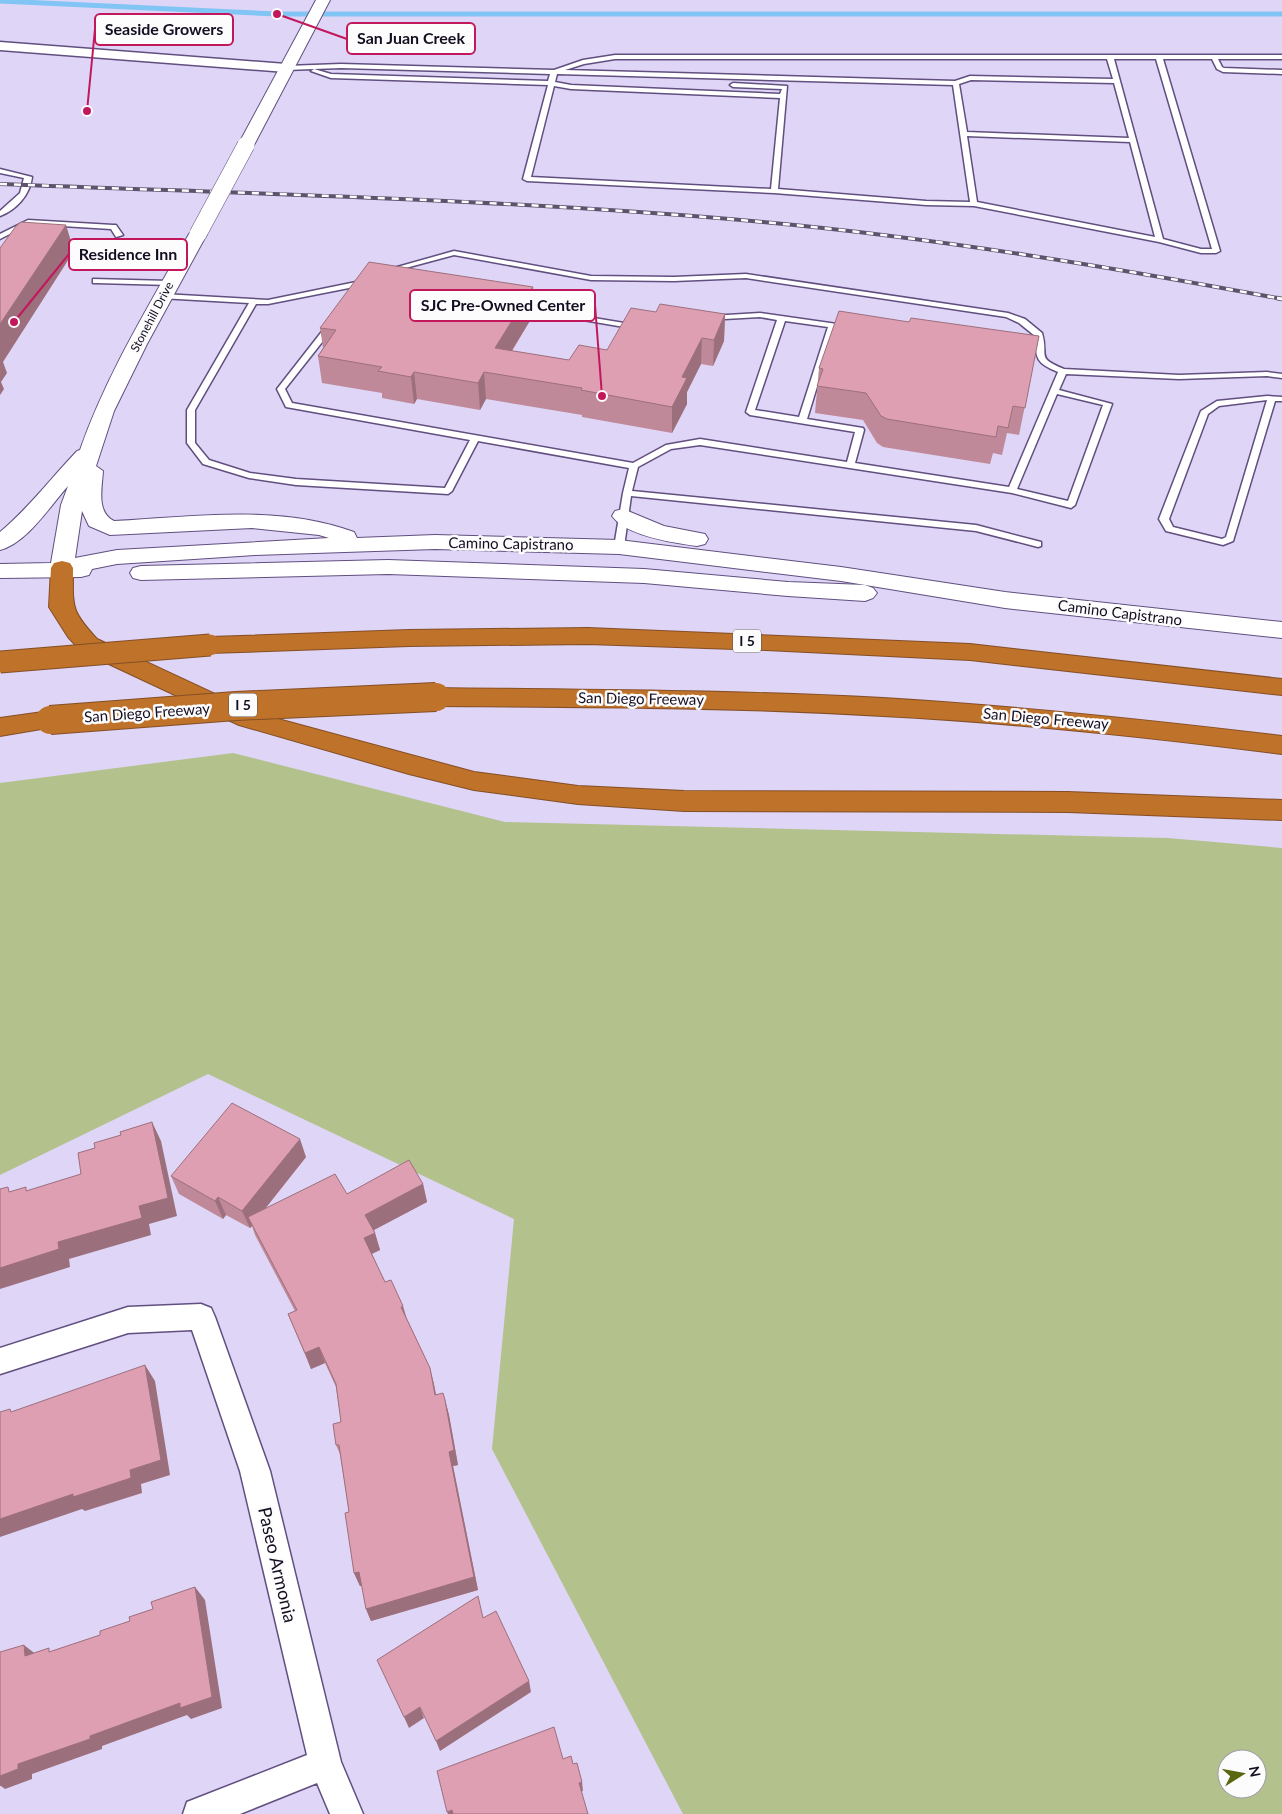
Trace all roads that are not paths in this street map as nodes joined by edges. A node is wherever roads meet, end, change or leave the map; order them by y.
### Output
1 (323, 0) edge
2 (0, 46) edge
3 (1110, 57) junction
4 (1159, 57) junction
5 (1214, 57) junction
6 (1282, 57) edge
7 (286, 68) junction
8 (308, 69) junction
9 (459, 70) junction
10 (554, 72) junction
11 (1282, 72) edge
12 (786, 79) junction
13 (456, 80) junction
14 (714, 80) junction
15 (1116, 81) junction
16 (550, 83) junction
17 (956, 83) junction
18 (785, 87) junction
19 (713, 93) junction
20 (784, 96) junction
21 (964, 134) junction
22 (1132, 140) junction
23 (0, 171) edge
24 (774, 191) junction
25 (974, 204) junction
26 (0, 214) edge
27 (120, 235) dead end
28 (0, 236) edge
29 (1160, 240) junction
30 (362, 280) junction
31 (96, 281) dead end
32 (372, 282) edge
33 (339, 288) junction
34 (167, 290) junction
35 (344, 296) edge
36 (254, 301) junction
37 (508, 305) edge
38 (338, 318) edge
39 (782, 318) junction
40 (702, 319) edge
41 (643, 323) edge
42 (832, 326) junction
43 (860, 330) edge
44 (1031, 356) edge
45 (1040, 357) junction
46 (1063, 371) junction
47 (1282, 376) edge
48 (1054, 391) junction
49 (1277, 398) edge
50 (802, 420) junction
51 (475, 438) junction
52 (92, 447) junction
53 (850, 465) junction
54 (634, 466) junction
55 (1012, 490) junction
56 (627, 493) junction
57 (623, 516) junction
58 (0, 543) edge
59 (1038, 544) dead end
60 (371, 545) junction
61 (620, 548) junction
62 (388, 567) junction
63 (62, 568) junction
64 (0, 571) edge
65 (958, 592) junction
66 (888, 593) junction
67 (1282, 630) edge
68 (0, 662) edge
69 (1282, 687) edge
70 (0, 726) edge
71 (1282, 745) edge
72 (1282, 810) edge
73 (0, 1362) edge
74 (325, 1764) junction
75 (199, 1814) edge
76 (347, 1814) edge

1 - 7 main road, Stonehill Drive
2 - 7 street
3 - 4 lane
3 - 10 lane
3 - 15 lane
4 - 5 lane
4 - 29 lane
5 - 6 lane
5 - 11 lane
7 - 8 lane
7 - 34 main road, Stonehill Drive, bridge
8 - 9 lane
8 - 13 lane
9 - 10 lane
9 - 13 lane
10 - 14 lane
10 - 16 lane
12 - 14 lane
12 - 17 lane
12 - 18 lane
13 - 16 lane
14 - 18 lane
14 - 19 lane
15 - 17 lane
15 - 22 lane
16 - 19 lane
16 - 24 lane
17 - 21 lane
18 - 20 lane
19 - 20 lane
20 - 24 lane
21 - 22 lane
21 - 25 lane
22 - 29 lane
23 - 26 lane
24 - 25 lane
25 - 29 lane
27 - 28 lane
30 - 32 lane
30 - 33 lane
30 - 45 lane
31 - 34 lane
33 - 35 lane
33 - 36 lane
34 - 36 lane
34 - 52 main road, Stonehill Drive
36 - 51 lane
37 - 41 lane
38 - 51 lane
39 - 40 lane
39 - 42 lane
39 - 50 lane
42 - 43 lane
42 - 50 lane
44 - 45 lane
45 - 46 lane
46 - 47 lane
46 - 48 lane
48 - 55 lane
48 - 55 lane
49 - 49 lane
50 - 53 lane
51 - 54 lane
52 - 58 main road
52 - 60 main road
52 - 63 main road, Stonehill Drive
53 - 54 lane
53 - 55 lane
54 - 56 lane
56 - 57 lane
56 - 59 lane
57 - 61 lane
57 - 65 main road
60 - 61 main road, Camino Capistrano
60 - 63 main road, Camino Capistrano
61 - 62 main road
61 - 65 main road, Camino Capistrano
61 - 66 main road
62 - 63 main road, Camino Capistrano
62 - 66 main road, Camino Capistrano
63 - 64 main road, Camino Capistrano
63 - 72 highway
65 - 66 main road, Camino Capistrano
65 - 67 main road, Camino Capistrano
68 - 69 highway, I 5, bridge
70 - 71 highway, San Diego Freeway / I 5, bridge
73 - 74 street, Paseo Armonia
74 - 75 street
74 - 76 street, Paseo Armonia

